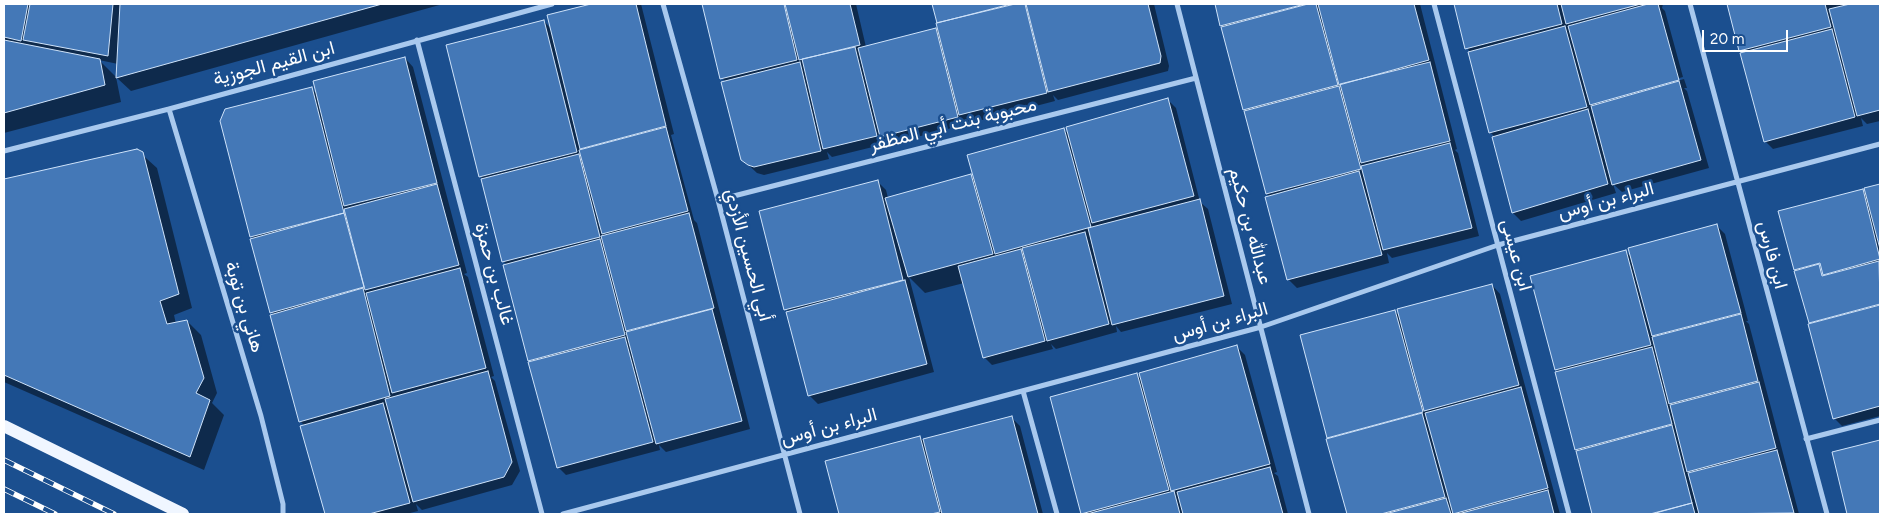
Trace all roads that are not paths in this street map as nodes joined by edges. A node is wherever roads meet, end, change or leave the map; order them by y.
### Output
1 (552, 4) edge
2 (662, 4) edge
3 (1177, 4) edge
4 (1434, 4) edge
5 (1690, 4) edge
6 (417, 40) junction
7 (1196, 78) junction
8 (169, 109) junction
9 (1880, 144) edge
10 (4, 151) edge
11 (1737, 182) junction
12 (718, 200) junction
13 (1498, 245) junction
14 (1260, 327) junction
15 (1023, 391) junction
16 (1880, 420) edge
17 (4, 426) edge
18 (1806, 439) junction
19 (785, 454) junction
20 (183, 514) edge
21 (283, 514) edge
22 (542, 514) edge
23 (563, 514) edge
24 (800, 514) edge
25 (1057, 514) edge
26 (1308, 514) edge
27 (1569, 514) edge
28 (1827, 514) edge

1 - 6 street, ابن القيم الجوزية
2 - 12 street, أبي الحسين الأزدي
3 - 7 street, عبدالله بن حكيم
4 - 13 street, ابن عيسى
5 - 11 street, ابن فارس
6 - 8 street, ابن القيم الجوزية
6 - 22 street, غالب بن حمزة
7 - 12 street, محبوبة بنت أبي المظفر
7 - 14 street, عبدالله بن حكيم
8 - 10 street, ابن القيم الجوزية
8 - 21 street, هاني بن توبة
9 - 11 street, البراء بن أوس
11 - 13 street, البراء بن أوس
11 - 18 street, ابن فارس
12 - 19 street, أبي الحسين الأزدي
13 - 14 street, البراء بن أوس
13 - 27 street, ابن عيسى
14 - 15 street, البراء بن أوس
14 - 26 street, عبدالله بن حكيم
15 - 19 street, البراء بن أوس
15 - 25 street
16 - 18 street
17 - 20 main road
18 - 28 street, ابن فارس
19 - 23 street, البراء بن أوس
19 - 24 street, أبي الحسين الأزدي

